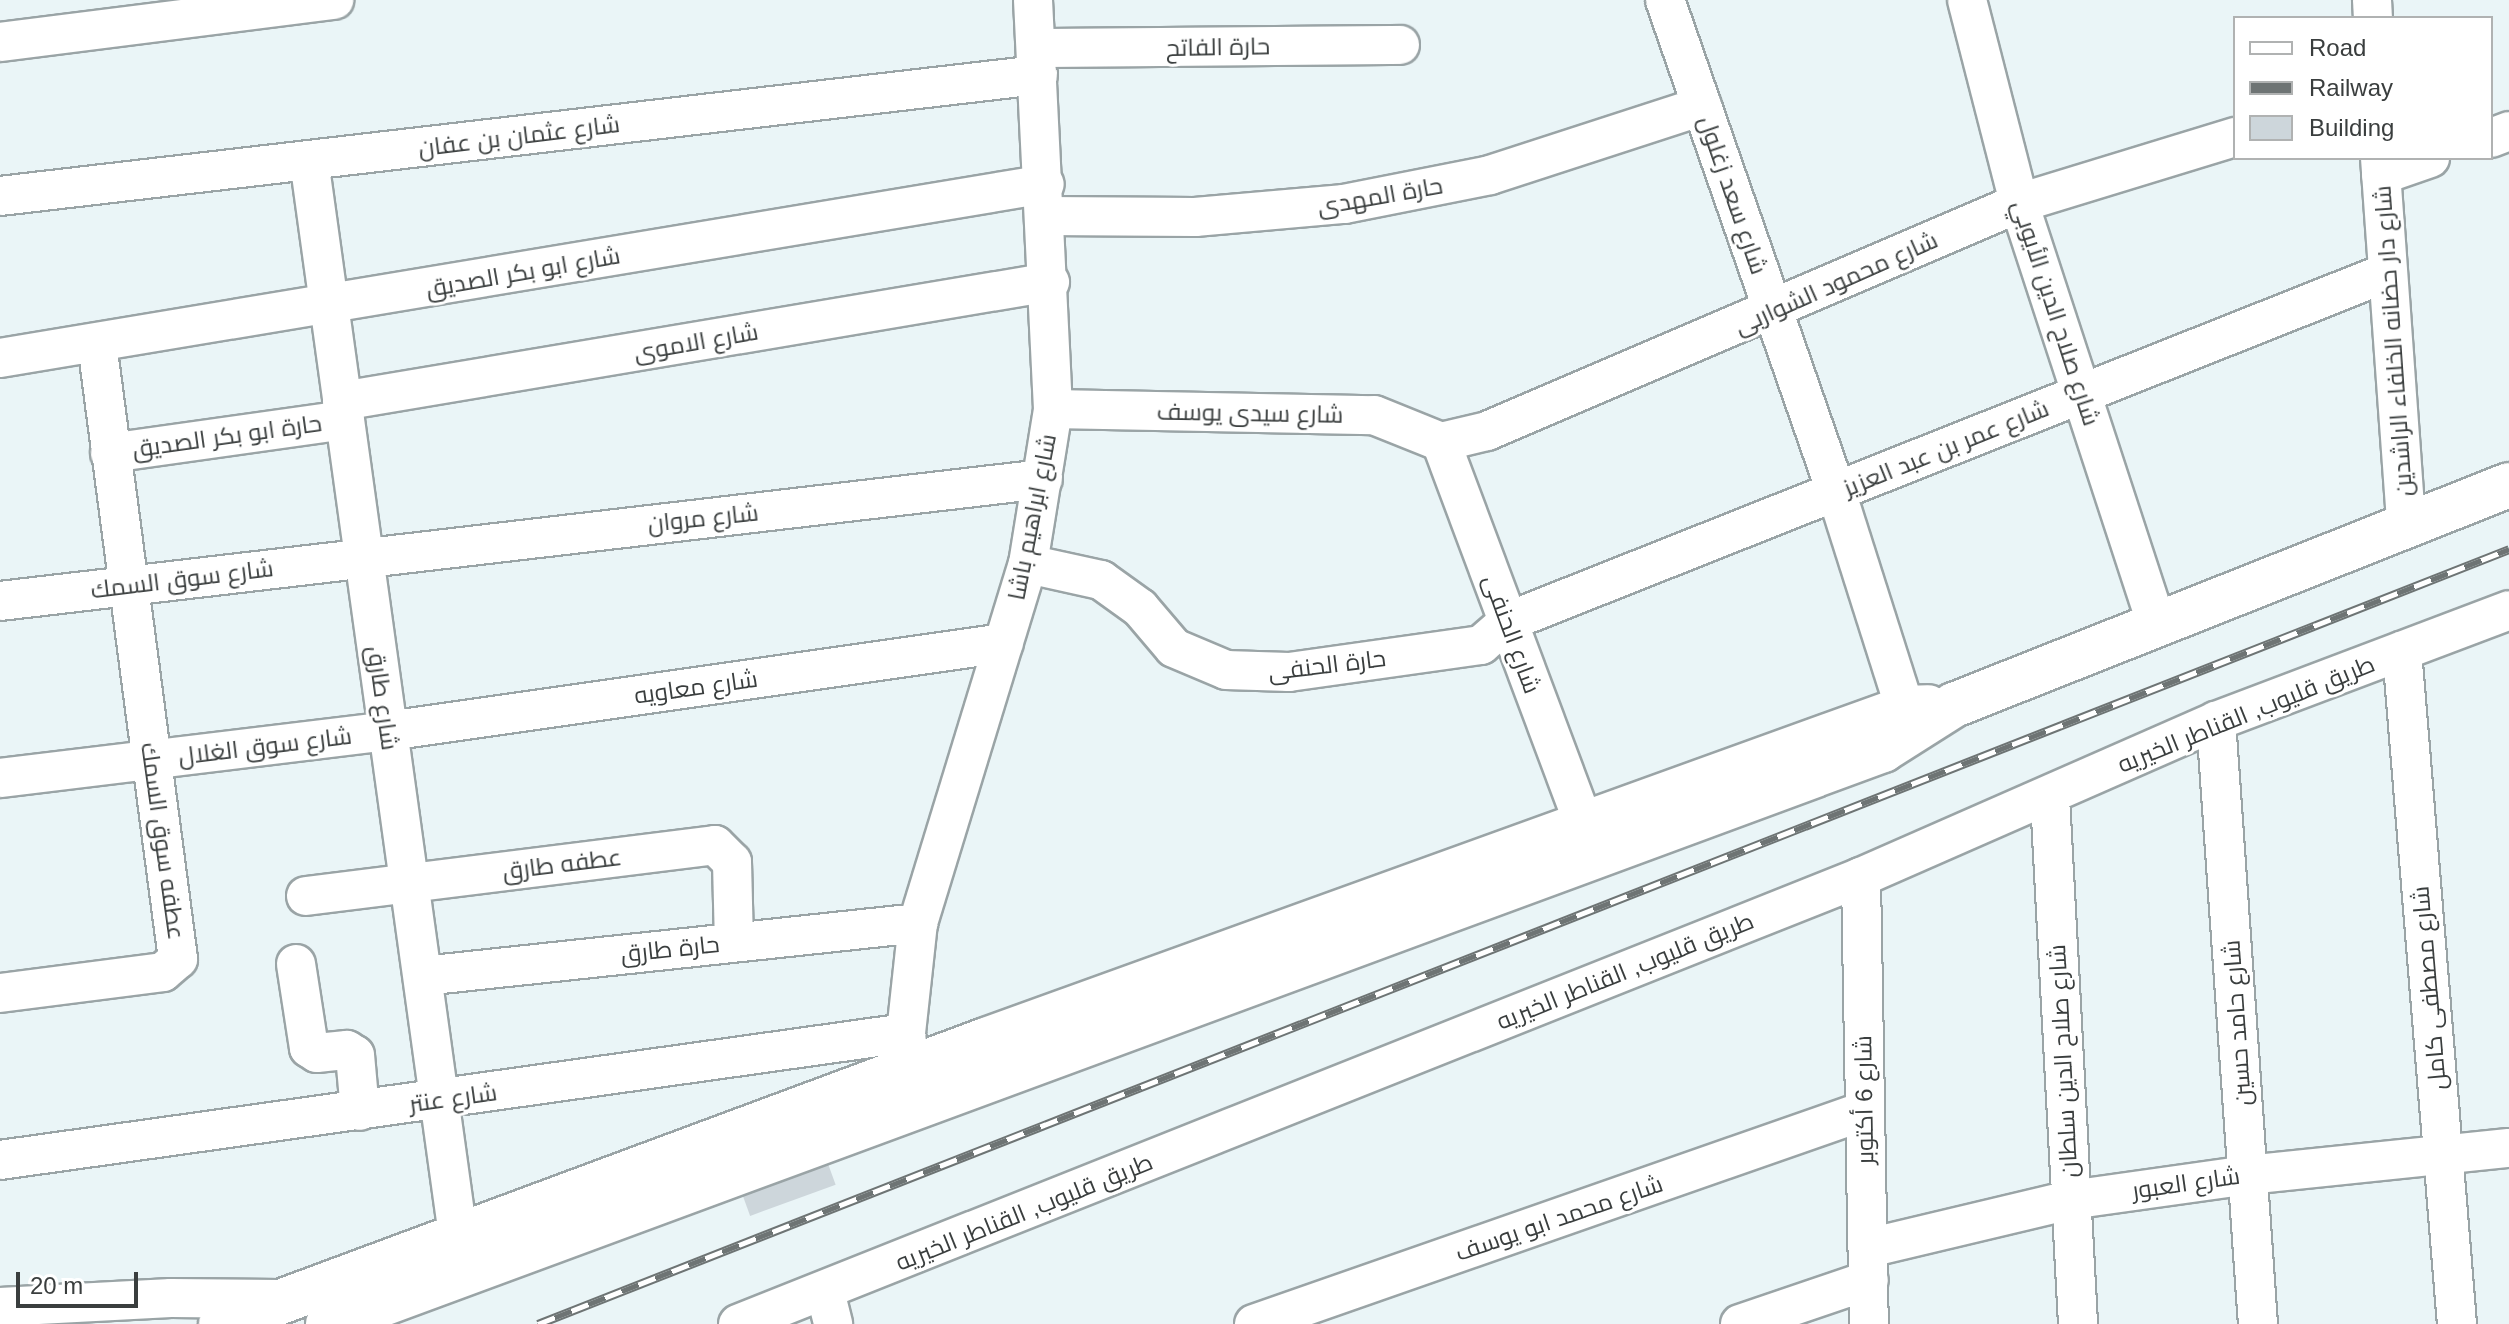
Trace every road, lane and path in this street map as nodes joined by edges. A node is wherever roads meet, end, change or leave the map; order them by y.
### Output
1 (334, 0) edge
2 (1033, 0) edge
3 (1665, 0) edge
4 (1967, 0) edge
5 (0, 42) edge
6 (1400, 45) dead end
7 (1037, 62) junction
8 (1702, 106) junction
9 (2233, 138) edge
10 (309, 160) junction
11 (2418, 160) edge
12 (2381, 166) edge
13 (0, 196) edge
14 (1045, 200) junction
15 (2019, 203) junction
16 (2386, 273) junction
17 (1050, 282) junction
18 (329, 305) junction
19 (1774, 311) junction
20 (97, 344) junction
21 (0, 358) edge
22 (2082, 394) junction
23 (1053, 409) junction
24 (343, 410) junction
25 (1441, 442) junction
26 (110, 453) junction
27 (1043, 479) junction
28 (2509, 485) edge
29 (1836, 491) junction
30 (2406, 523) junction
31 (363, 556) junction
32 (1028, 564) junction
33 (126, 586) junction
34 (0, 601) edge
35 (2509, 610) edge
36 (1507, 622) junction
37 (2156, 622) junction
38 (1004, 643) junction
39 (2402, 651) junction
40 (1954, 705) junction
41 (1905, 708) junction
42 (2216, 721) junction
43 (388, 731) junction
44 (151, 759) junction
45 (0, 778) edge
46 (2050, 798) junction
47 (1584, 825) junction
48 (1861, 877) junction
49 (410, 883) junction
50 (306, 896) dead end
51 (918, 923) junction
52 (734, 942) junction
53 (296, 964) dead end
54 (423, 976) junction
55 (0, 993) edge
56 (908, 1050) junction
57 (440, 1101) junction
58 (360, 1111) junction
59 (1864, 1111) junction
60 (2509, 1148) edge
61 (2443, 1156) junction
62 (0, 1160) edge
63 (2247, 1175) junction
64 (2070, 1200) junction
65 (458, 1235) junction
66 (1868, 1264) junction
67 (289, 1300) junction
68 (0, 1307) edge
69 (829, 1308) edge
70 (352, 1320) edge
71 (221, 1324) edge
72 (738, 1324) edge
73 (1254, 1324) edge
74 (1740, 1324) edge
75 (1869, 1324) edge
76 (2078, 1324) edge
77 (2258, 1324) edge
78 (2457, 1324) edge

1 - 5 street
2 - 7 street, شارع ابراهيم باشا
3 - 8 street, شارع سعد زغلول
4 - 15 street, شارع صلاح الدين الأيوبي
6 - 7 street, حارة الفاتح
7 - 10 street, شارع عثمان بن عفان
7 - 14 street, شارع ابراهيم باشا
8 - 14 street, حارة المهدى
8 - 19 street, شارع سعد زغلول
9 - 15 street, شارع محمود الشواربى
10 - 13 street, شارع عثمان بن عفان
10 - 18 street, شارع طارق
11 - 12 street
12 - 16 street, شارع دار حضانه الخلفاء الراشدين
14 - 17 street, شارع ابراهيم باشا
14 - 18 street, شارع ابو بكر الصديق
15 - 19 street, شارع محمود الشواربى
15 - 22 street, شارع صلاح الدين الأيوبي
16 - 22 street, شارع عمر بن عبد العزيز
16 - 30 street, شارع دار حضانه الخلفاء الراشدين
17 - 23 street, شارع ابراهيم باشا
17 - 24 street, شارع الاموى
18 - 20 street, شارع ابو بكر الصديق
18 - 24 street, شارع طارق
19 - 25 street, شارع محمود الشواربى
19 - 29 street, شارع سعد زغلول
20 - 21 street, شارع ابو بكر الصديق
20 - 26 street, عطفه سوق السمك
22 - 29 street, شارع عمر بن عبد العزيز
22 - 37 street, شارع صلاح الدين الأيوبي
23 - 25 street, شارع سيدى يوسف
23 - 27 street, شارع ابراهيم باشا
24 - 26 street, حارة ابو بكر الصديق
24 - 31 street, شارع طارق
25 - 36 street, شارع الحنفى
26 - 33 street, عطفه سوق السمك
27 - 31 street, شارع مروان
27 - 32 street, شارع ابراهيم باشا
28 - 30 main road
29 - 36 street, شارع عمر بن عبد العزيز
29 - 41 street, شارع سعد زغلول
30 - 37 main road
31 - 33 street, شارع سوق السمك
31 - 43 street, شارع طارق
32 - 36 street, حارة الحنفى
32 - 38 street, شارع ابراهيم باشا
33 - 34 street, شارع سوق السمك
33 - 44 street, عطفه سوق السمك
35 - 39 street, طريق قليوب, القناطر الخيريه
36 - 47 street, شارع الحنفى
37 - 40 main road
38 - 43 street, شارع معاويه
38 - 51 street, شارع ابراهيم باشا
39 - 42 street, طريق قليوب, القناطر الخيريه
39 - 61 street, شارع مصطفى كامل
40 - 41 main road
40 - 70 main road
41 - 47 main road
42 - 46 street, طريق قليوب, القناطر الخيريه
42 - 63 street, شارع حامد حسين
43 - 44 street, شارع سوق الغلال
43 - 49 street, شارع طارق
44 - 45 street, شارع سوق الغلال
44 - 55 street, عطفه سوق السمك
46 - 48 street, طريق قليوب, القناطر الخيريه
46 - 64 street, شارع صلاح الدين سلطان
47 - 56 main road
48 - 59 street, شارع 6 أكتوبر
48 - 69 street, طريق قليوب, القناطر الخيريه
49 - 50 street, عطفه طارق
49 - 52 street, عطفه طارق
49 - 54 street, شارع طارق
51 - 52 street, حارة طارق
51 - 56 street, شارع ابراهيم باشا
52 - 54 street, حارة طارق
53 - 58 street
54 - 57 street, شارع طارق
56 - 57 street, شارع عنتر
56 - 65 main road
57 - 58 street, شارع عنتر
57 - 65 street, شارع طارق
58 - 62 street, شارع عنتر
59 - 66 street, شارع 6 أكتوبر
59 - 73 street, شارع محمد ابو يوسف
60 - 61 street, شارع العبور
61 - 63 street, شارع العبور
61 - 78 street, شارع مصطفى كامل
63 - 64 street, شارع العبور
63 - 77 street, شارع حامد حسين
64 - 66 street, شارع العبور
64 - 76 street, شارع صلاح الدين سلطان
65 - 67 main road
66 - 74 street, شارع العبور
66 - 75 street, شارع 6 أكتوبر
67 - 68 street
67 - 71 main road
69 - 72 street, طريق قليوب, القناطر الخيريه

